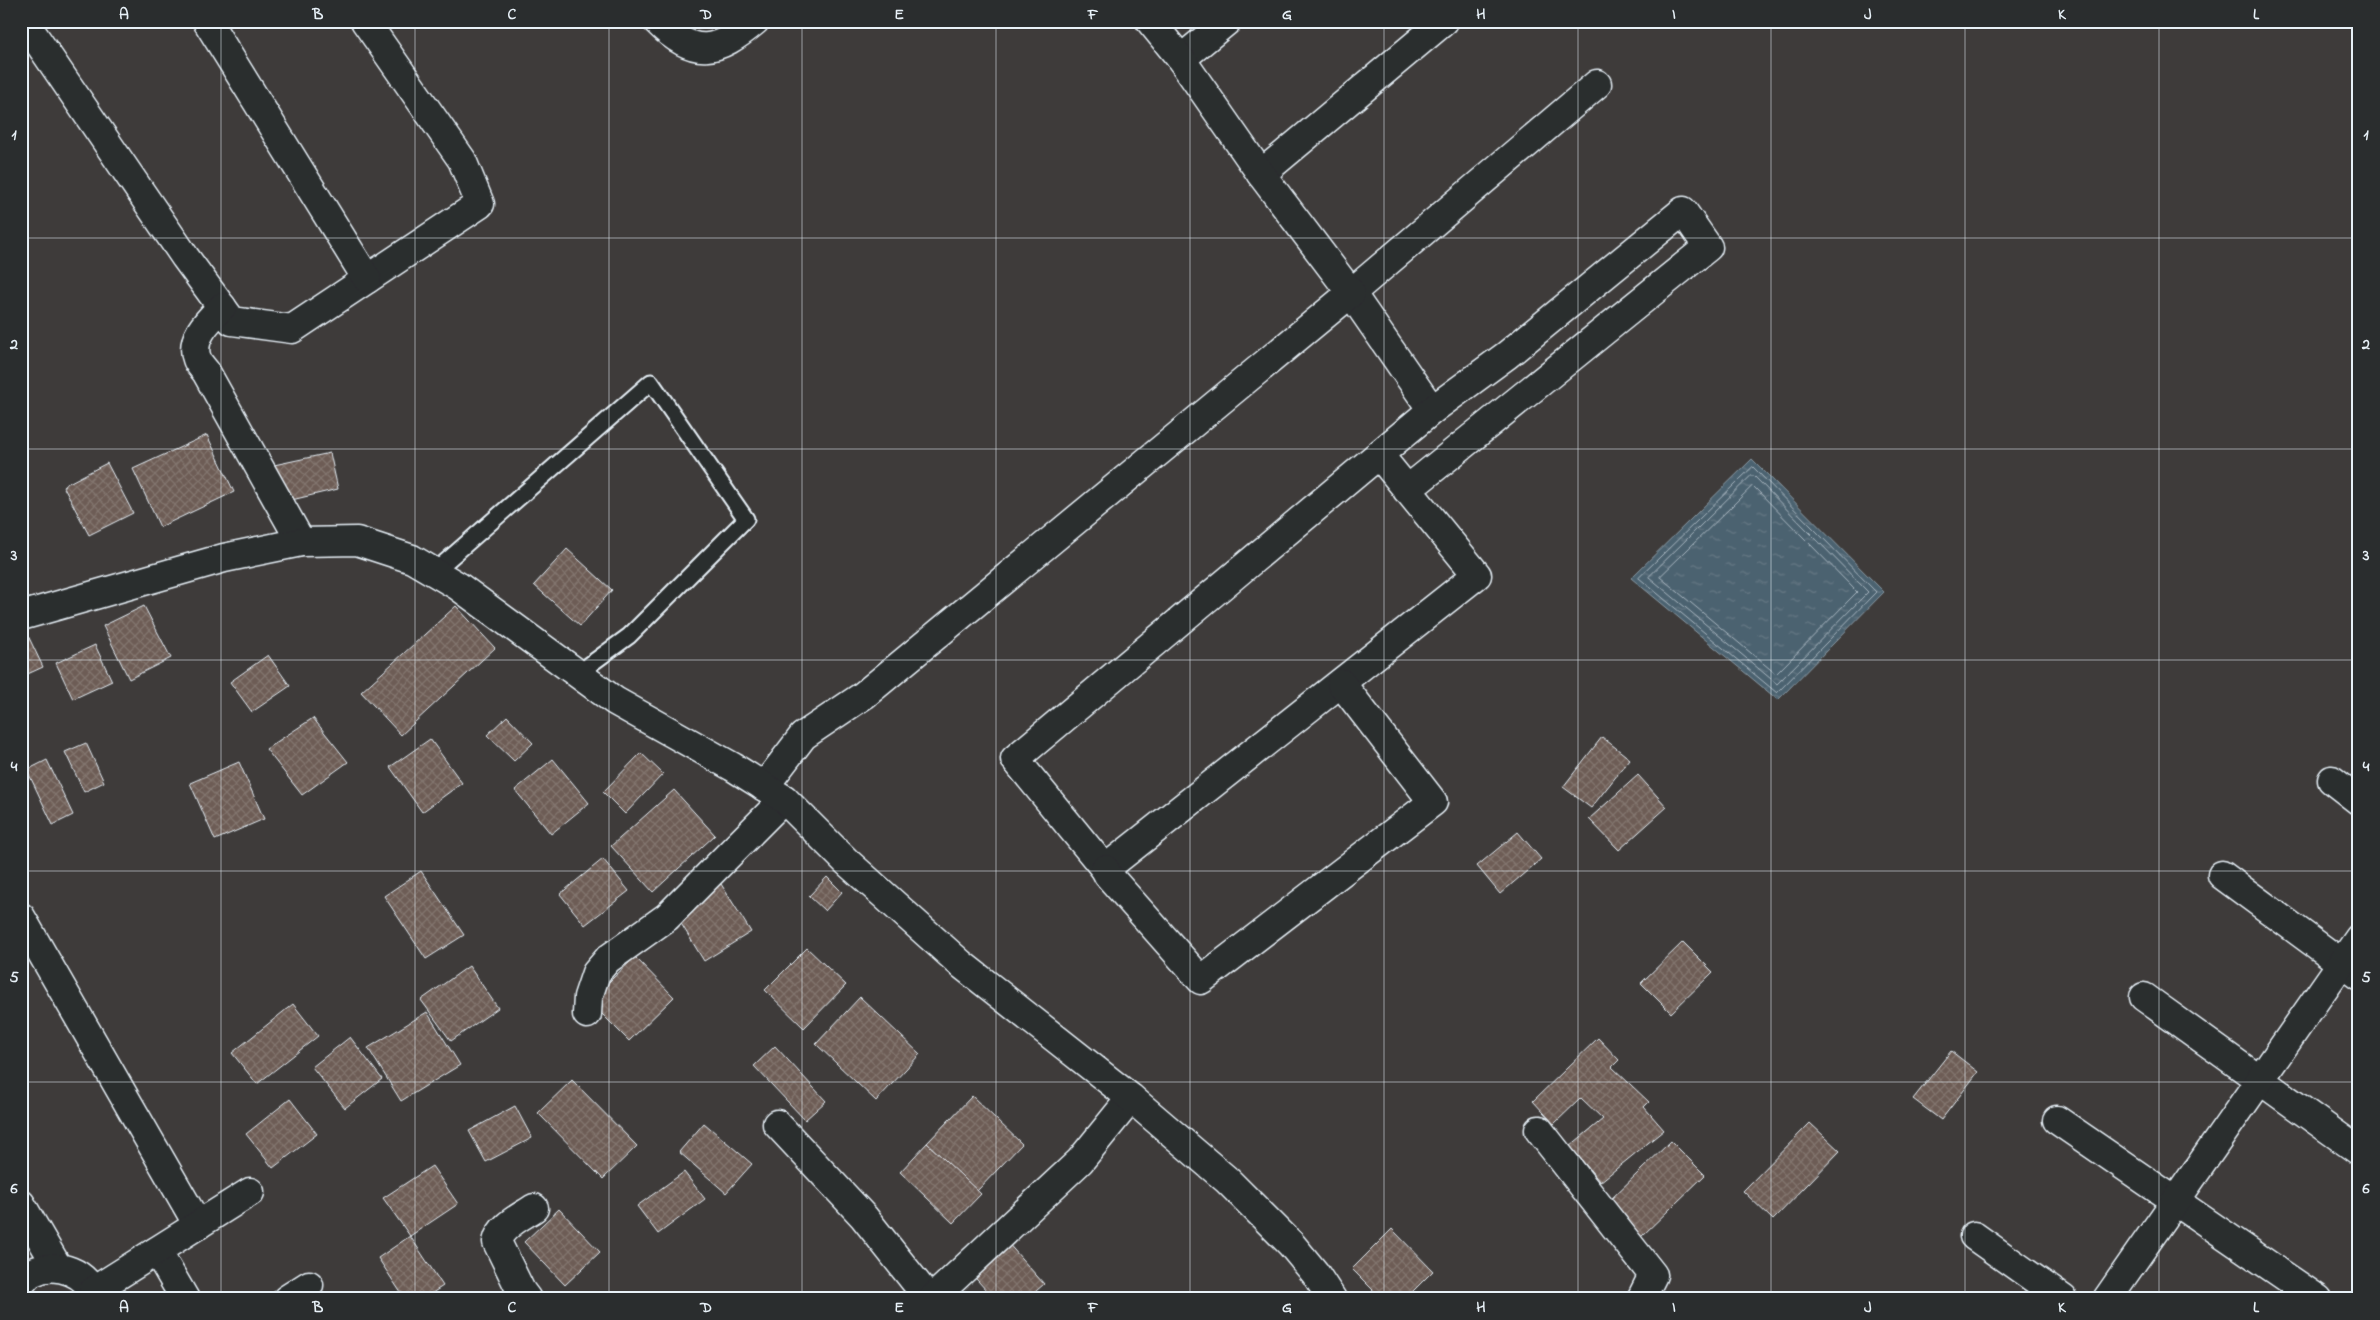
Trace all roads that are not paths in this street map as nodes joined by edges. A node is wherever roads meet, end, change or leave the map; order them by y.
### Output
1 (24, 21) edge
2 (207, 21) edge
3 (365, 21) edge
4 (657, 21) edge
5 (755, 21) edge
6 (1150, 21) edge
7 (1227, 21) edge
8 (1444, 21) edge
9 (1181, 59) junction
10 (1597, 84) dead end
11 (1261, 174) junction
12 (367, 279) junction
13 (1351, 293) junction
14 (222, 307) junction
15 (1432, 410) junction
16 (1380, 456) junction
17 (1407, 490) junction
18 (300, 542) junction
19 (434, 572) junction
20 (21, 616) edge
21 (577, 674) junction
22 (1341, 683) junction
23 (2332, 780) dead end
24 (774, 793) junction
25 (2359, 800) edge
26 (1105, 869) junction
27 (2222, 875) dead end
28 (21, 918) edge
29 (2359, 938) edge
30 (2350, 970) edge
31 (2144, 997) dead end
32 (587, 1014) dead end
33 (2260, 1081) junction
34 (1131, 1098) junction
35 (2057, 1120) dead end
36 (776, 1124) dead end
37 (1539, 1130) dead end
38 (2359, 1151) edge
39 (250, 1192) dead end
40 (2175, 1201) junction
41 (21, 1204) edge
42 (534, 1208) dead end
43 (198, 1225) junction
44 (1974, 1236) dead end
45 (157, 1251) junction
46 (57, 1266) junction
47 (21, 1283) edge
48 (93, 1295) edge
49 (185, 1299) edge
50 (527, 1299) edge
51 (931, 1299) edge
52 (1332, 1299) edge
53 (1641, 1299) edge
54 (2063, 1299) edge
55 (2107, 1299) edge
56 (2318, 1299) edge

1 - 14 street
2 - 12 street
3 - 12 street
4 - 5 street
6 - 9 street
7 - 9 street
8 - 11 street
9 - 11 street
10 - 13 street
11 - 13 street
12 - 14 street
13 - 15 street
13 - 24 street
14 - 18 street
15 - 16 street
15 - 17 street
16 - 17 street
16 - 26 street
17 - 22 street
18 - 19 street
18 - 20 street
19 - 21 street
19 - 21 lane
21 - 24 street
22 - 26 street
22 - 26 street
23 - 25 street
24 - 32 street
24 - 34 street
27 - 30 street
28 - 43 street
29 - 30 street
30 - 33 street
31 - 33 street
33 - 38 street
33 - 40 street
34 - 51 street
34 - 52 street
35 - 40 street
36 - 51 street
37 - 53 street
39 - 43 street
40 - 55 street
40 - 56 street
41 - 46 street
42 - 50 street
43 - 45 street
44 - 54 street
45 - 48 street
45 - 49 street
46 - 47 street
46 - 48 street

